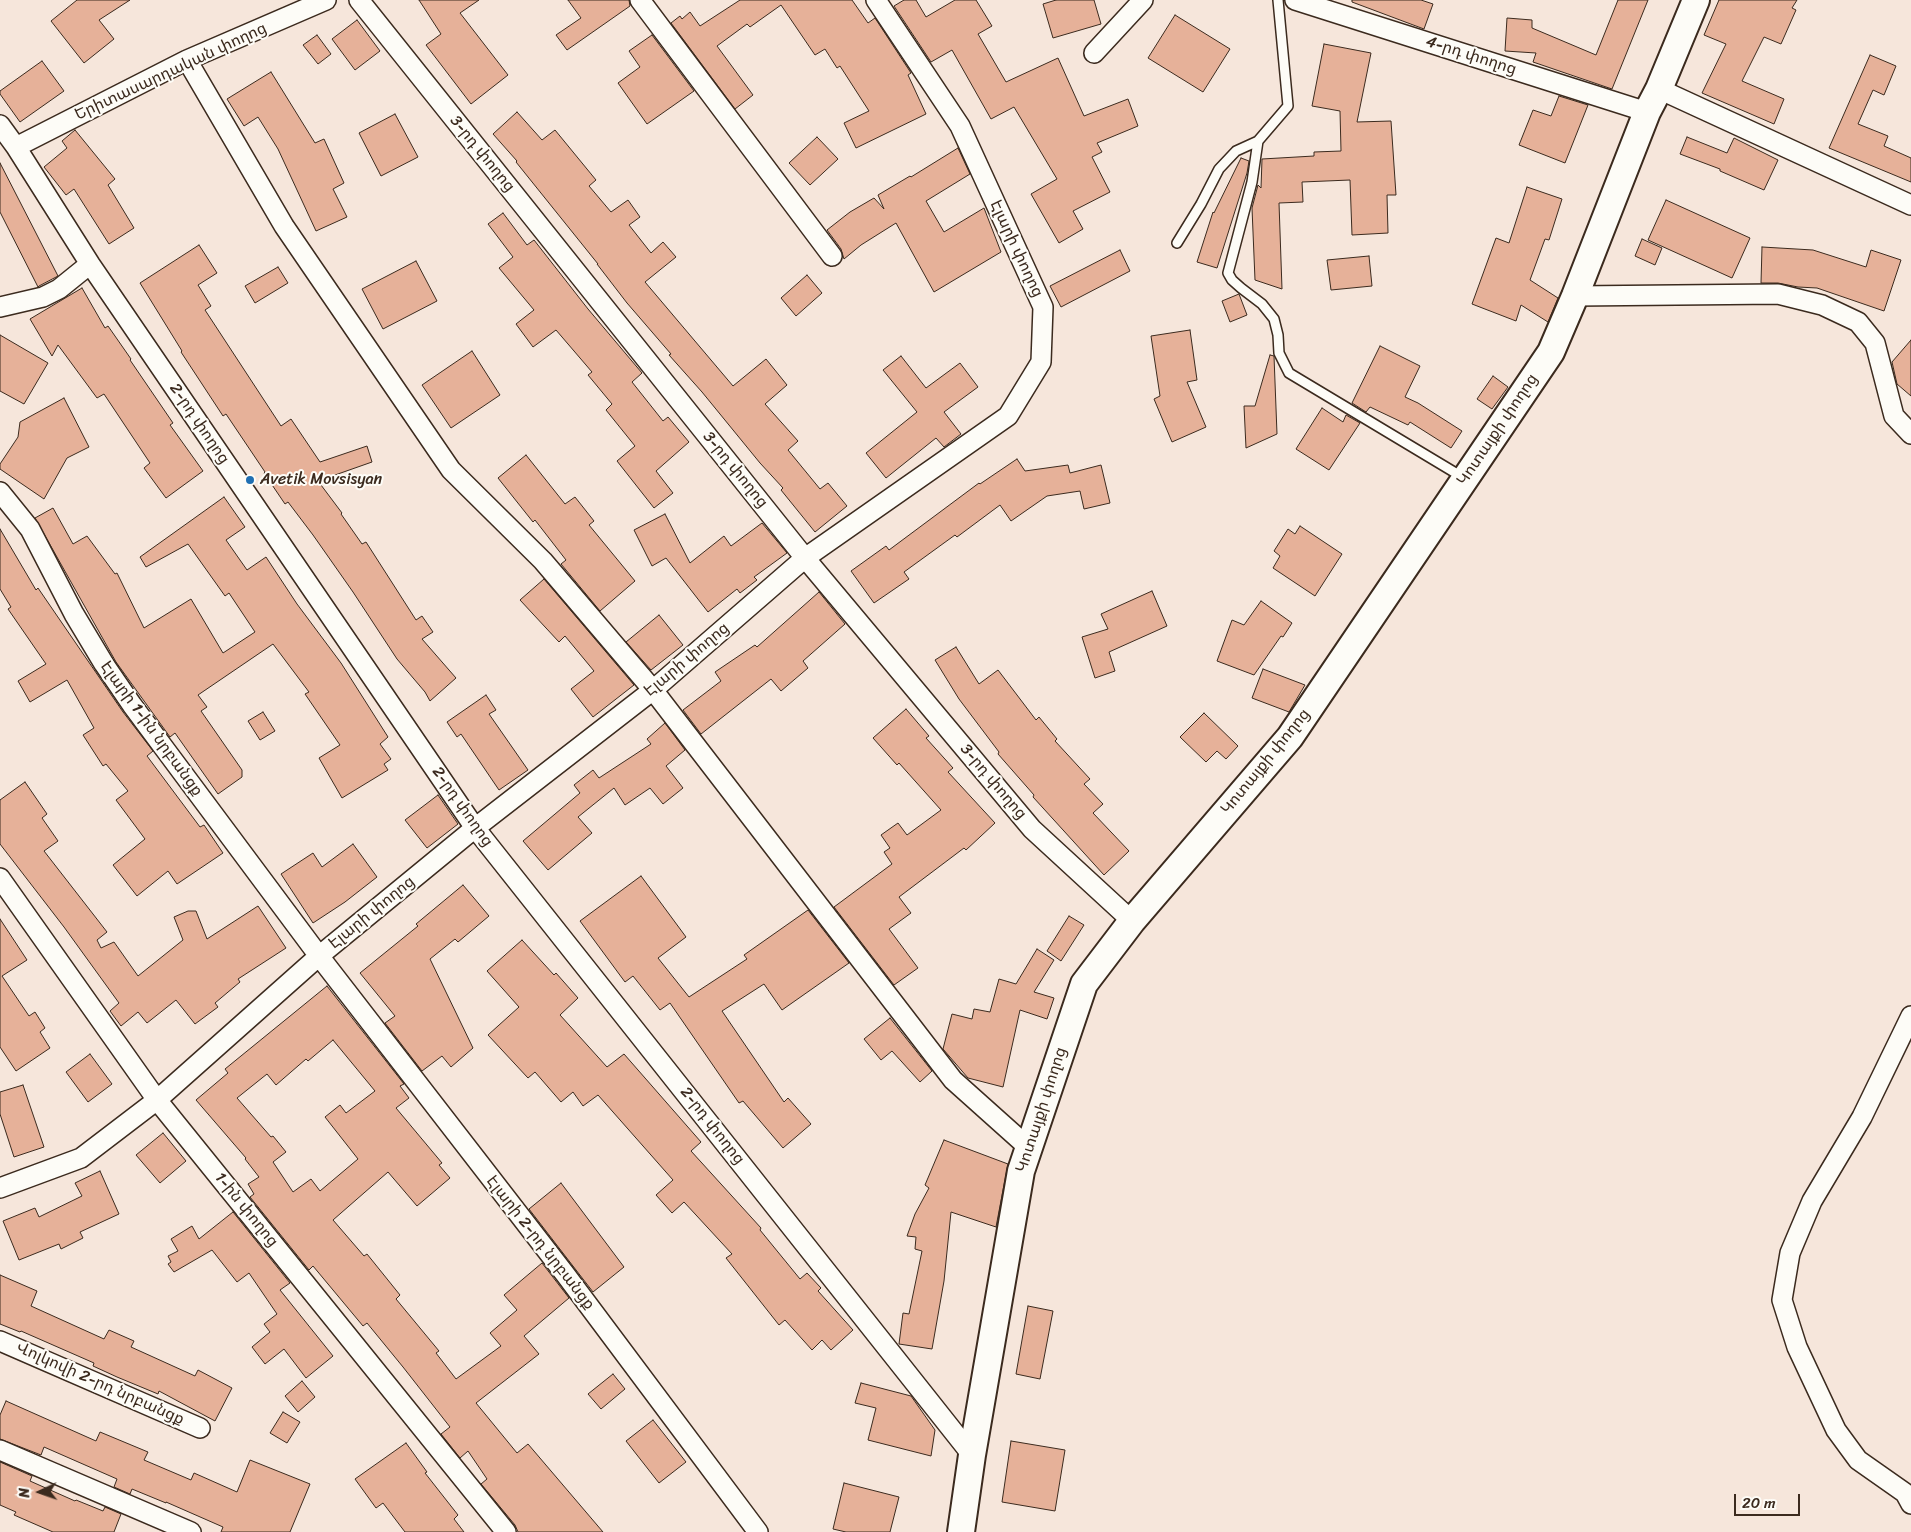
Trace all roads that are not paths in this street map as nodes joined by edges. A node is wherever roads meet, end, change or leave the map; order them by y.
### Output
1 (326, 0) edge
2 (359, 0) edge
3 (640, 0) edge
4 (876, 0) edge
5 (1143, 0) edge
6 (1278, 0) edge
7 (1295, 0) edge
8 (1696, 0) edge
9 (1094, 53) dead end
10 (187, 60) junction
11 (1660, 89) junction
12 (1647, 112) junction
13 (0, 125) edge
14 (1258, 141) junction
15 (16, 147) junction
16 (1911, 205) edge
17 (1177, 243) dead end
18 (832, 256) dead end
19 (90, 264) junction
20 (1575, 296) junction
21 (0, 307) edge
22 (1911, 434) edge
23 (1465, 478) junction
24 (0, 492) edge
25 (805, 558) junction
26 (652, 690) junction
27 (475, 828) junction
28 (0, 878) edge
29 (1132, 921) junction
30 (318, 956) junction
31 (1911, 1016) edge
32 (157, 1100) junction
33 (1029, 1148) junction
34 (0, 1188) edge
35 (0, 1341) edge
36 (200, 1428) dead end
37 (0, 1450) edge
38 (972, 1454) junction
39 (1911, 1504) edge
40 (191, 1532) edge
41 (506, 1532) edge
42 (758, 1532) edge
43 (961, 1532) edge

1 - 10 street, Երիտասարդական փողոց
2 - 25 street, 3-րդ փողոց
3 - 18 street
4 - 25 street, Էլարի փողոց
5 - 9 street
6 - 14 lane
7 - 12 street, 4-րդ փողոց
8 - 11 main road, Կոտայքի փողոց
10 - 15 street, Երիտասարդական փողոց
10 - 26 street
11 - 12 main road, Կոտայքի փողոց
11 - 16 street
12 - 20 main road, Կոտայքի փողոց
13 - 15 street, 2-րդ փողոց
14 - 17 lane
14 - 23 lane
15 - 19 street, 2-րդ փողոց
19 - 21 street
19 - 27 street, 2-րդ փողոց
20 - 22 street
20 - 23 main road, Կոտայքի փողոց
23 - 29 main road, Կոտայքի փողոց
24 - 30 street, Էլարի 1-ին նրբանցք
25 - 26 street, Էլարի փողոց
25 - 29 street, 3-րդ փողոց
26 - 27 street, Էլարի փողոց
26 - 33 street
27 - 30 street, Էլարի փողոց
27 - 38 street, 2-րդ փողոց
28 - 32 street, 1-ին փողոց
29 - 33 main road, Կոտայքի փողոց
30 - 32 street, Էլարի փողոց
30 - 42 street, Էլարի 2-րդ նրբանցք
31 - 39 street
32 - 34 street, Էլարի փողոց
32 - 41 street, 1-ին փողոց
33 - 38 main road, Կոտայքի փողոց
35 - 36 street, Վոլկովի 2-րդ նրբանցք
37 - 40 street
38 - 43 main road, Կոտայքի փողոց

